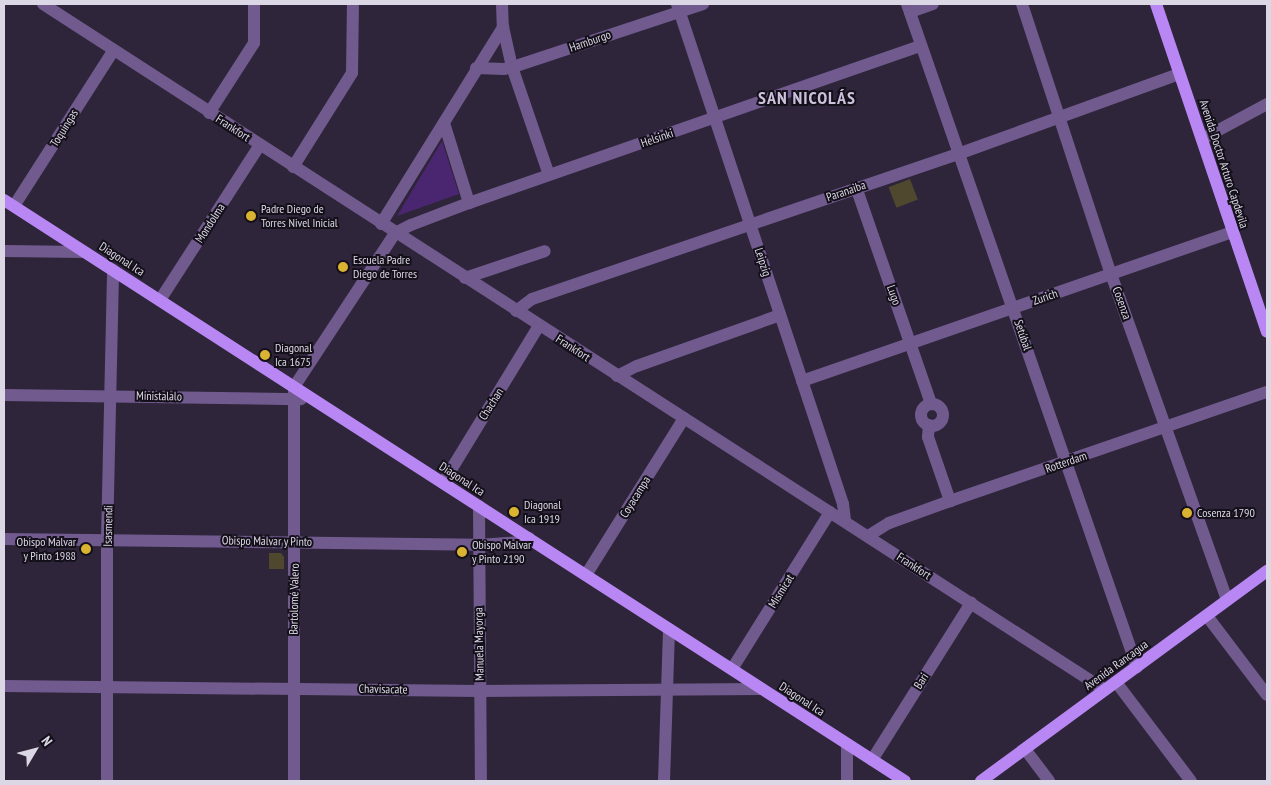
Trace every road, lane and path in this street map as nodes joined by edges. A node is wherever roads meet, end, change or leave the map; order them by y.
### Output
1 (254, 4) edge
2 (353, 4) edge
3 (502, 4) edge
4 (703, 4) edge
5 (933, 4) edge
6 (1022, 4) edge
7 (1156, 4) edge
8 (52, 6) edge
9 (679, 8) edge
10 (909, 8) edge
11 (503, 27) junction
12 (921, 46) junction
13 (113, 51) junction
14 (512, 67) junction
15 (476, 68) junction
16 (1179, 74) junction
17 (1267, 104) edge
18 (210, 113) junction
19 (1059, 117) junction
20 (715, 118) junction
21 (444, 123) junction
22 (1202, 139) junction
23 (260, 146) junction
24 (958, 154) junction
25 (293, 167) junction
26 (549, 175) junction
27 (856, 187) junction
28 (9, 203) edge
29 (469, 203) junction
30 (381, 224) junction
31 (751, 225) junction
32 (1232, 232) junction
33 (395, 233) junction
34 (4, 251) edge
35 (545, 251) dead end
36 (84, 252) junction
37 (112, 270) junction
38 (1111, 274) junction
39 (465, 278) junction
40 (160, 300) junction
41 (1014, 308) junction
42 (516, 311) junction
43 (780, 315) junction
44 (539, 326) junction
45 (1266, 326) edge
46 (910, 343) junction
47 (617, 376) junction
48 (802, 381) junction
49 (1267, 392) edge
50 (294, 393) junction
51 (4, 395) edge
52 (110, 396) junction
53 (684, 418) junction
54 (1168, 427) junction
55 (1067, 462) junction
56 (443, 483) junction
57 (950, 501) junction
58 (479, 506) junction
59 (830, 512) junction
60 (846, 521) junction
61 (868, 536) junction
62 (529, 538) junction
63 (4, 539) edge
64 (107, 539) junction
65 (295, 542) junction
66 (478, 544) junction
67 (1267, 571) edge
68 (586, 575) junction
69 (1227, 600) junction
70 (971, 603) junction
71 (1207, 616) junction
72 (669, 629) junction
73 (1137, 667) junction
74 (732, 669) junction
75 (4, 686) edge
76 (1110, 686) junction
77 (106, 687) junction
78 (293, 688) junction
79 (762, 689) junction
80 (479, 691) junction
81 (667, 691) junction
82 (1267, 695) edge
83 (847, 744) junction
84 (1025, 750) junction
85 (872, 760) junction
86 (106, 781) edge
87 (294, 781) edge
88 (481, 781) edge
89 (664, 781) edge
90 (847, 781) edge
91 (905, 781) edge
92 (981, 781) edge
93 (1048, 781) edge
94 (1191, 781) edge

1 - 18 street
2 - 25 street
3 - 11 street
4 - 9 street, Hamburgo
5 - 10 street
6 - 19 street, Cosenza
7 - 16 main road, Avenida Doctor Arturo Capdevila
8 - 13 street, Frankfort
9 - 14 street, Hamburgo
9 - 20 street, Leipzig
10 - 12 street, Setúbal
11 - 14 street
11 - 15 street
12 - 20 street, Helsinki
12 - 24 street, Setúbal
13 - 18 street, Frankfort
13 - 28 street, Toquingas
14 - 15 street, Hamburgo
14 - 26 street
15 - 21 street
16 - 19 street, Paranaiba
16 - 22 main road, Avenida Doctor Arturo Capdevila
17 - 22 street
18 - 23 street, Frankfort
19 - 24 street, Paranaiba
19 - 38 street, Cosenza
20 - 26 street, Helsinki
20 - 31 street, Leipzig
21 - 29 street
21 - 30 street
22 - 32 main road, Avenida Doctor Arturo Capdevila
23 - 25 street, Frankfort
23 - 40 street, Mondolma
24 - 27 street, Paranaiba
24 - 41 street, Setúbal
25 - 30 street, Frankfort
26 - 29 street, Helsinki
27 - 31 street, Paranaiba
27 - 46 street, Lugo
28 - 36 main road, Diagonal Ica
29 - 33 street, Helsinki
30 - 33 street, Frankfort
31 - 42 street, Paranaiba
31 - 43 street, Leipzig
32 - 38 street, Zurich
32 - 45 main road, Avenida Doctor Arturo Capdevila
33 - 39 street, Frankfort
33 - 50 street
34 - 36 street
35 - 39 street
36 - 37 main road, Diagonal Ica
37 - 40 main road, Diagonal Ica
37 - 52 street, Isasmendi
38 - 41 street, Zurich
38 - 54 street, Cosenza
39 - 42 street, Frankfort
40 - 50 main road, Diagonal Ica
41 - 46 street, Zurich
41 - 55 street, Setúbal
42 - 44 street, Frankfort
43 - 47 street
43 - 48 street, Leipzig
44 - 47 street, Frankfort
44 - 56 street, Chachan
46 - 48 street, Zurich
46 - 57 street, Lugo
47 - 53 street, Frankfort
48 - 60 street, Leipzig
49 - 54 street, Rotterdam
50 - 52 street, Ministalalo
50 - 56 main road, Diagonal Ica
50 - 65 street, Bartolomé Valero
51 - 52 street, Ministalalo
52 - 64 street, Isasmendi
53 - 59 street, Frankfort
53 - 68 street, Coyacampa
54 - 55 street, Rotterdam
54 - 69 street, Cosenza
55 - 57 street, Rotterdam
55 - 73 street, Setúbal
56 - 58 main road, Diagonal Ica
57 - 61 street, Rotterdam
58 - 62 main road, Diagonal Ica
58 - 66 street, Manuela Mayorga
59 - 60 street, Frankfort
59 - 74 street, Mismicat
60 - 61 street, Frankfort
61 - 70 street, Frankfort
62 - 66 street, Obispo Malvar y Pinto
62 - 68 main road, Diagonal Ica
63 - 64 street, Obispo Malvar y Pinto
64 - 65 street, Obispo Malvar y Pinto
64 - 77 street, Isasmendi
65 - 66 street, Obispo Malvar y Pinto
65 - 78 street, Bartolomé Valero
66 - 80 street, Manuela Mayorga
67 - 69 main road, Avenida Rancagua
68 - 72 main road, Diagonal Ica
69 - 71 main road, Avenida Rancagua
70 - 76 street, Frankfort
70 - 85 street, Bari
71 - 73 main road, Avenida Rancagua
71 - 82 street
72 - 74 main road, Diagonal Ica
72 - 81 street
73 - 76 main road, Avenida Rancagua
74 - 79 main road, Diagonal Ica
75 - 77 street, Chavisacate
76 - 84 main road, Avenida Rancagua
76 - 94 street
77 - 78 street, Chavisacate
77 - 86 street, Isasmendi
78 - 80 street, Chavisacate
78 - 87 street, Bartolomé Valero
79 - 81 street, Chavisacate
79 - 83 main road, Diagonal Ica
80 - 81 street, Chavisacate
80 - 88 street, Manuela Mayorga
81 - 89 street
83 - 85 main road, Diagonal Ica
83 - 90 street
84 - 92 main road, Avenida Rancagua
84 - 93 street
85 - 91 main road, Diagonal Ica

